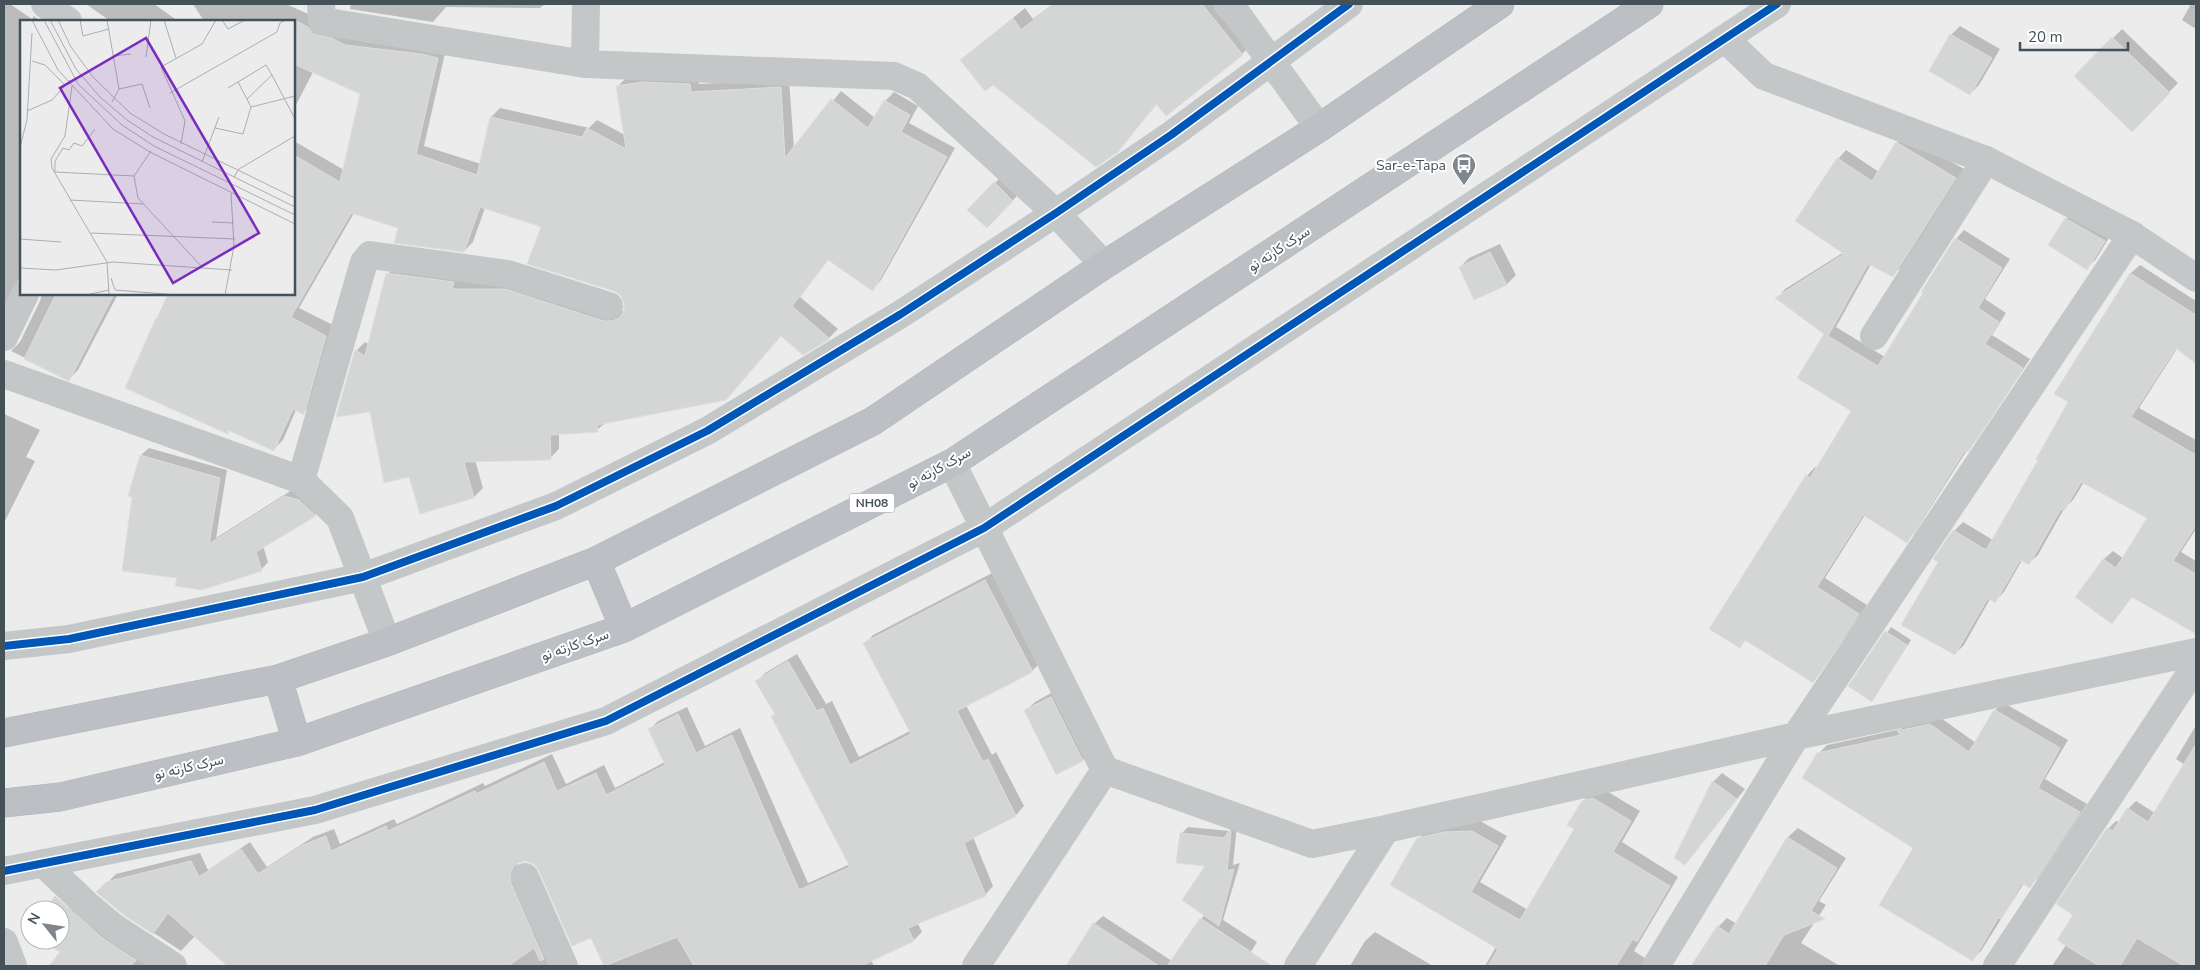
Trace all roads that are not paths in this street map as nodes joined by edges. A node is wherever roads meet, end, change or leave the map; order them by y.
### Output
1 (45, 4) edge
2 (322, 4) edge
3 (586, 4) edge
4 (1227, 4) edge
5 (1349, 4) edge
6 (1500, 4) edge
7 (1649, 4) edge
8 (1777, 4) edge
9 (67, 20) edge
10 (1725, 39) junction
11 (1270, 60) junction
12 (585, 64) junction
13 (1319, 128) junction
14 (1986, 160) junction
15 (1056, 213) junction
16 (2132, 236) junction
17 (1104, 265) junction
18 (2196, 278) edge
19 (24, 295) edge
20 (609, 306) dead end
21 (4, 336) edge
22 (1874, 336) dead end
23 (4, 374) edge
24 (952, 463) junction
25 (301, 480) junction
26 (984, 528) junction
27 (596, 561) junction
28 (363, 577) junction
29 (624, 628) junction
30 (387, 642) junction
31 (4, 646) edge
32 (2196, 652) edge
33 (2196, 665) edge
34 (278, 680) junction
35 (4, 733) edge
36 (1796, 736) junction
37 (298, 742) junction
38 (1105, 770) junction
39 (4, 803) edge
40 (1386, 829) junction
41 (44, 863) junction
42 (4, 871) edge
43 (525, 877) dead end
44 (4, 942) edge
45 (13, 966) edge
46 (173, 966) edge
47 (564, 966) edge
48 (976, 966) edge
49 (1298, 966) edge
50 (1656, 966) edge
51 (1997, 966) edge

1 - 9 street
2 - 12 street
3 - 12 street
4 - 11 street
5 - 11 street
6 - 13 highway
7 - 24 highway, سرک کارته نو / NH08
8 - 10 street
10 - 14 street
10 - 26 street
11 - 13 street
11 - 15 street
12 - 15 street
13 - 17 highway
14 - 16 street
14 - 22 street
15 - 17 street
15 - 28 street
16 - 18 street
16 - 36 street
17 - 27 highway
19 - 21 street
20 - 25 street
23 - 25 street
24 - 26 street
24 - 29 highway, سرک کارته نو / NH08
25 - 28 street
26 - 38 street
26 - 41 street
27 - 29 highway
27 - 30 highway
28 - 30 street
28 - 31 street
29 - 37 highway, سرک کارته نو / NH08
30 - 34 highway
32 - 36 street
33 - 51 street
34 - 35 highway
34 - 37 highway
36 - 40 street
36 - 50 street
37 - 39 highway, سرک کارته نو / NH08
38 - 40 street
38 - 48 street
40 - 49 street
41 - 42 street
41 - 46 street
43 - 47 street
44 - 45 street

